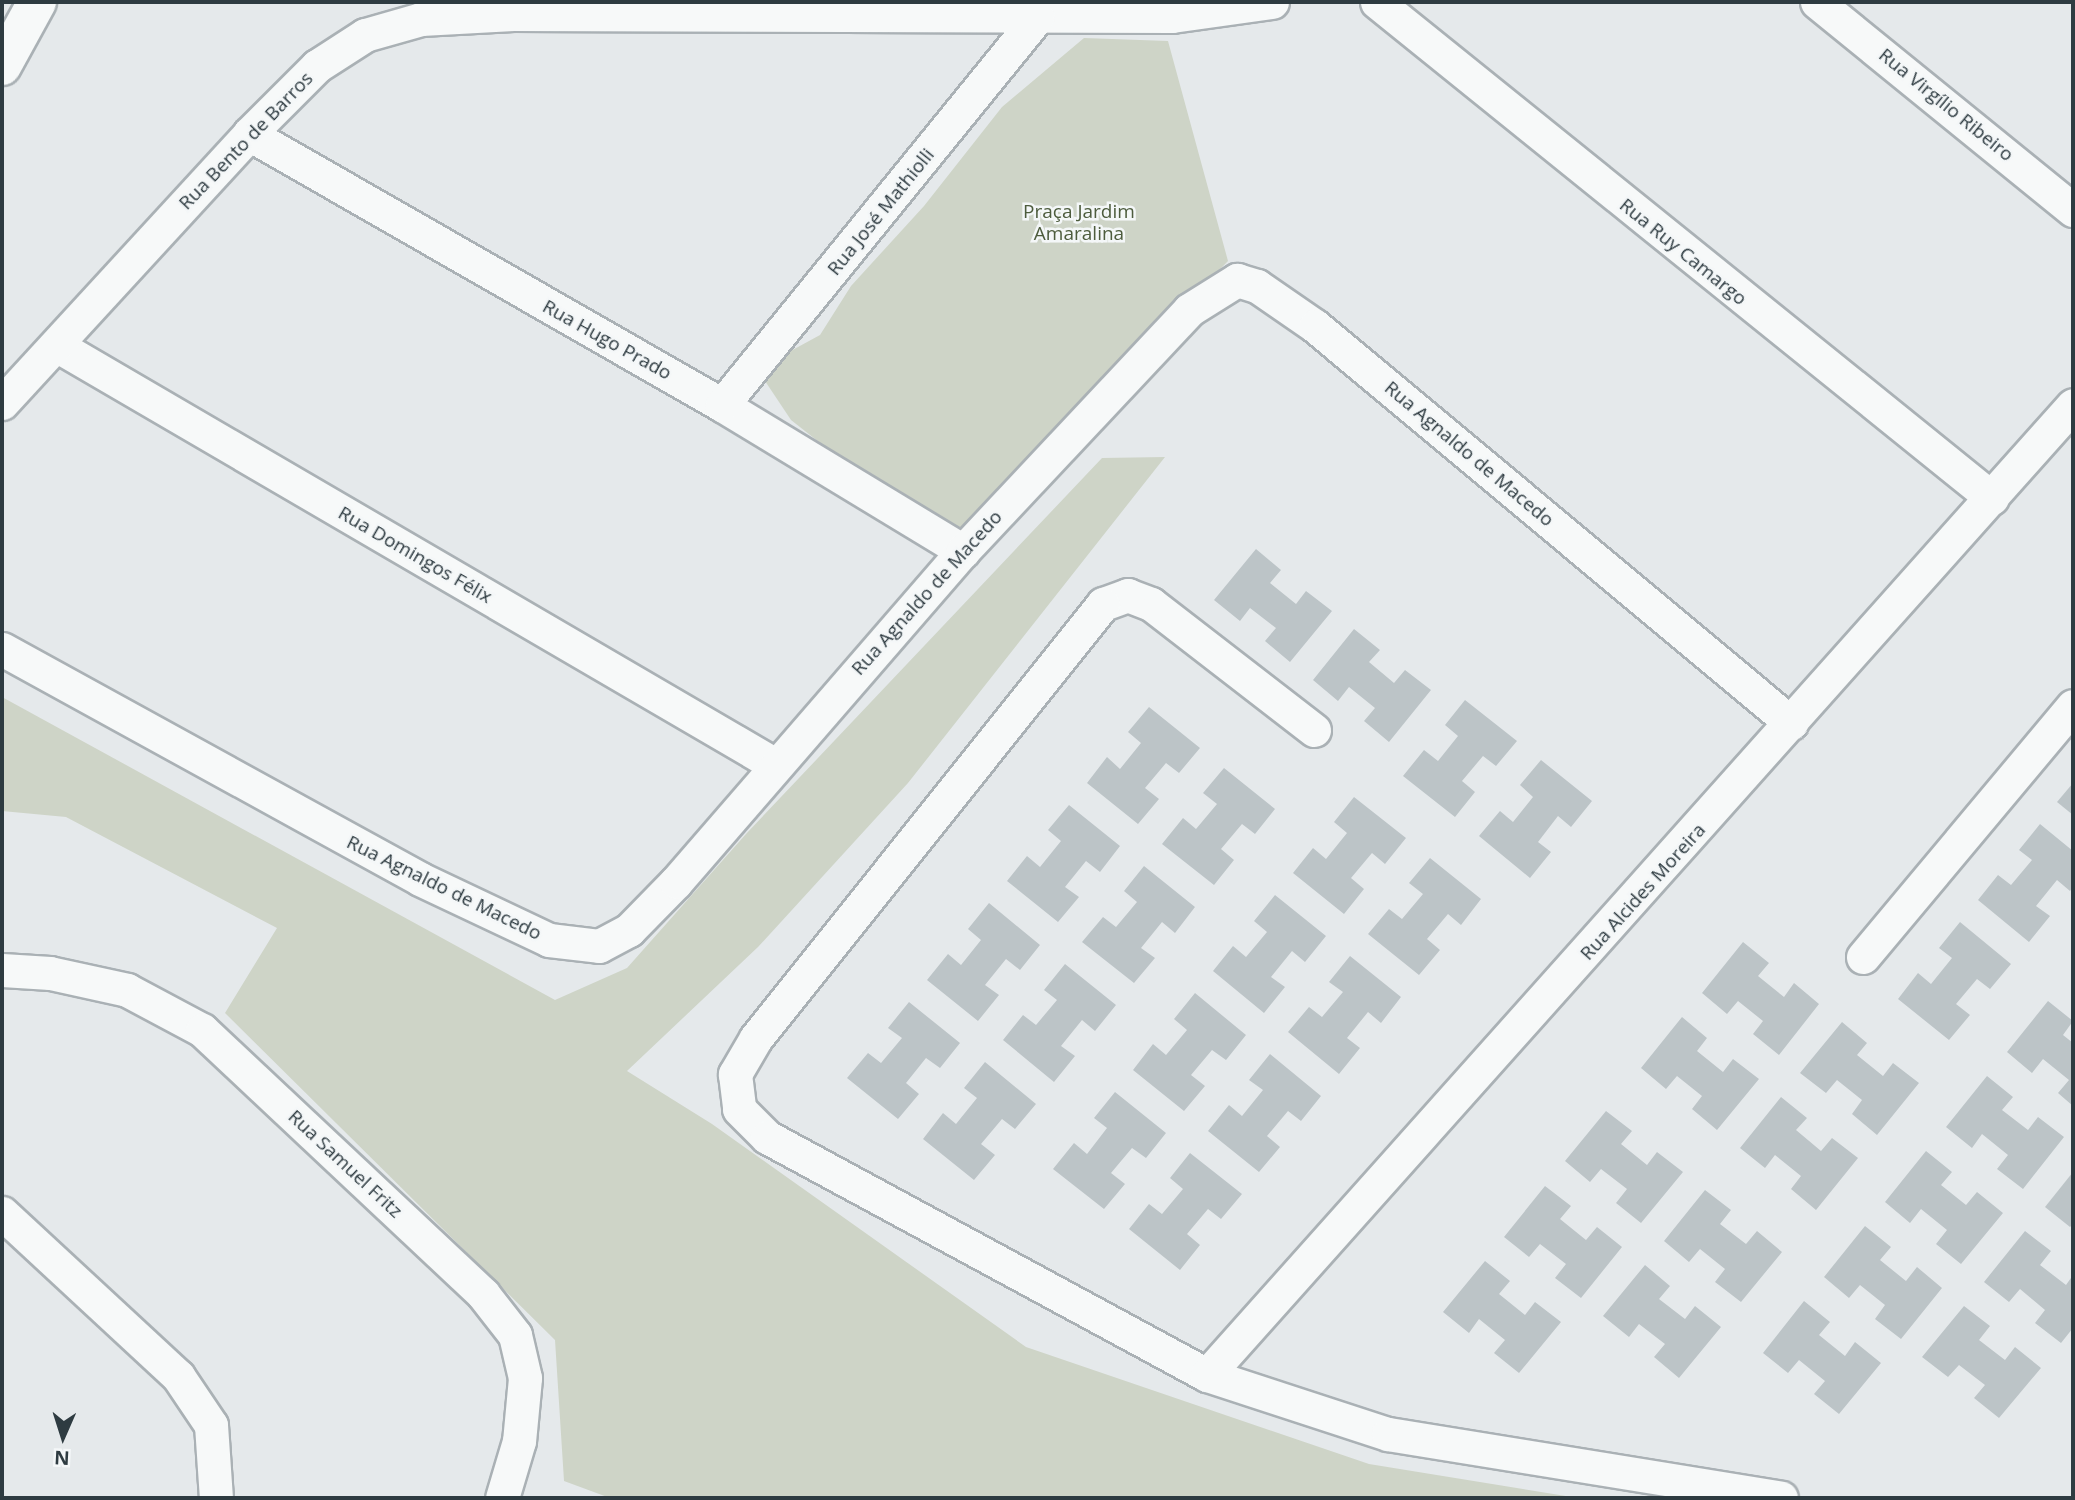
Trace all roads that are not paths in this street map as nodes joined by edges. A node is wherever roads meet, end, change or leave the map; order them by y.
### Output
1 (37, 2) edge
2 (1272, 2) edge
3 (1377, 2) edge
4 (1817, 2) edge
5 (1037, 18) junction
6 (2, 66) edge
7 (249, 134) junction
8 (2073, 210) edge
9 (56, 345) junction
10 (2, 402) edge
11 (722, 405) junction
12 (2073, 405) edge
13 (1992, 498) junction
14 (963, 551) junction
15 (2, 649) edge
16 (2073, 706) edge
17 (1791, 723) junction
18 (1314, 730) dead end
19 (774, 764) junction
20 (1863, 957) dead end
21 (2, 970) edge
22 (2, 1213) edge
23 (1208, 1375) junction
24 (216, 1498) edge
25 (502, 1498) edge
26 (1781, 1498) edge

1 - 6 street
2 - 5 street, Rua Bento de Barros
3 - 13 street, Rua Ruy Camargo
4 - 8 street, Rua Virgílio Ribeiro
5 - 7 street, Rua Bento de Barros
5 - 11 street, Rua José Mathiolli
7 - 9 street, Rua Bento de Barros
7 - 11 street, Rua Hugo Prado
9 - 10 street, Rua Bento de Barros
9 - 19 street, Rua Domingos Félix
11 - 14 street, Rua Hugo Prado
12 - 13 street, Rua Alcides Moreira
13 - 17 street, Rua Alcides Moreira
14 - 17 street, Rua Agnaldo de Macedo
14 - 19 street, Rua Agnaldo de Macedo
15 - 19 street, Rua Agnaldo de Macedo
16 - 20 street
17 - 23 street, Rua Alcides Moreira
18 - 23 street
21 - 25 street, Rua Samuel Fritz
22 - 24 street
23 - 26 street

